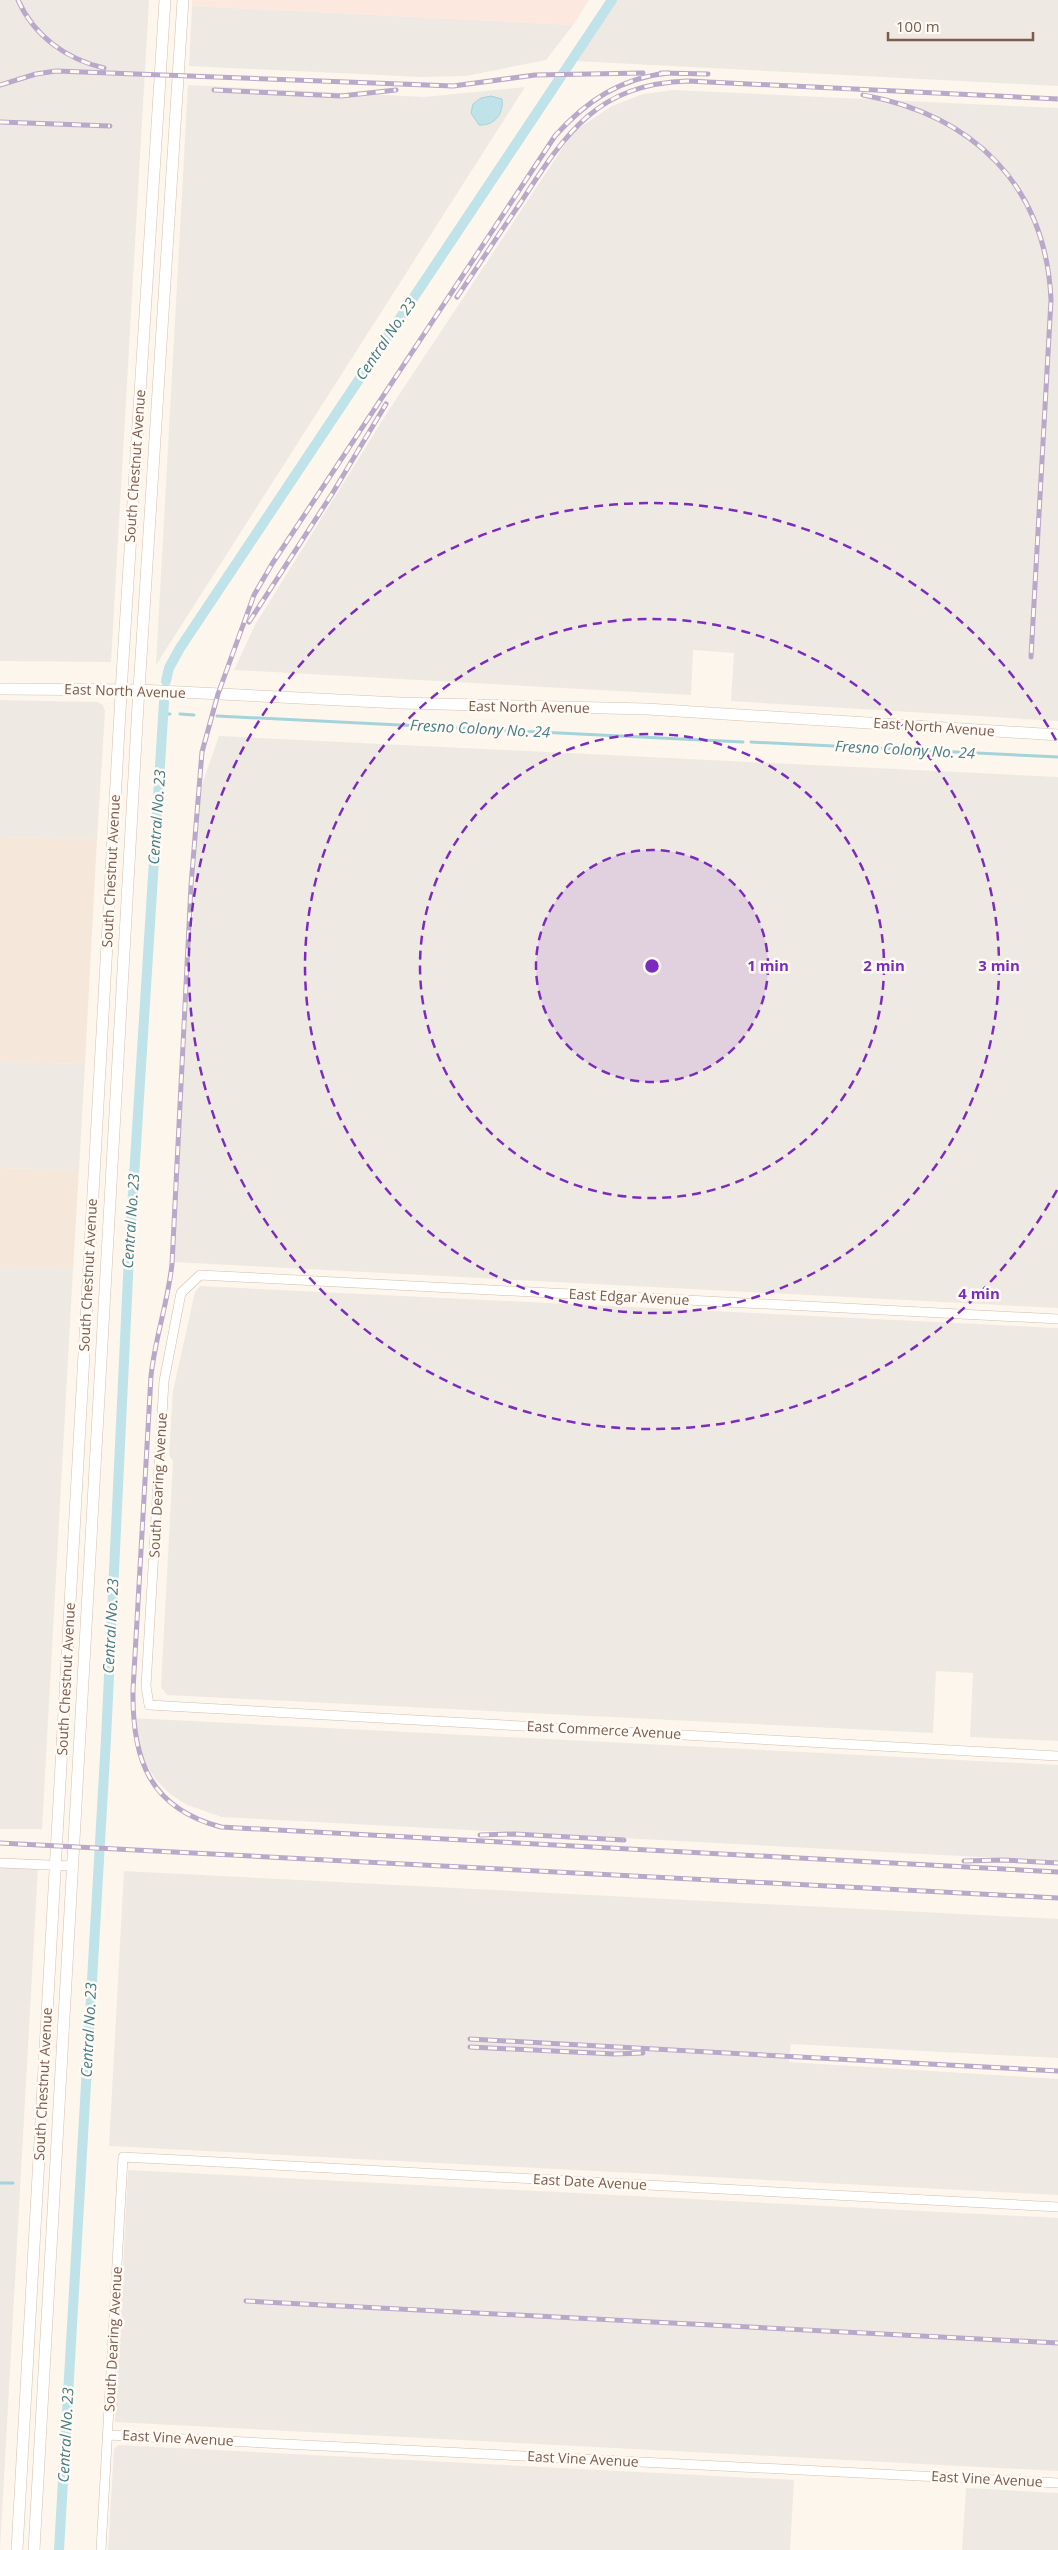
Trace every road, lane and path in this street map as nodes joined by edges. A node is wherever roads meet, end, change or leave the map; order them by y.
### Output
1 (165, 0) edge
2 (183, 0) edge
3 (0, 689) edge
4 (121, 690) junction
5 (139, 690) junction
6 (1058, 735) edge
7 (89, 1268) junction
8 (106, 1269) junction
9 (200, 1274) joint
10 (1058, 1319) edge
11 (149, 1705) joint
12 (1058, 1756) edge
13 (0, 1863) edge
14 (55, 1866) junction
15 (73, 1866) junction
16 (123, 2158) joint
17 (1058, 2207) edge
18 (107, 2435) junction
19 (1058, 2483) edge
20 (16, 2550) edge
21 (34, 2550) edge
22 (101, 2550) edge

1 - 4 main road, South Chestnut Avenue
2 - 5 main road, South Chestnut Avenue
3 - 4 main road, East North Avenue
4 - 5 main road, East North Avenue
4 - 7 main road, South Chestnut Avenue
5 - 6 main road, East North Avenue
5 - 8 main road, South Chestnut Avenue
7 - 8 main road
7 - 14 main road, South Chestnut Avenue
8 - 15 main road, South Chestnut Avenue
9 - 10 street, East Edgar Avenue
9 - 11 street, South Dearing Avenue
11 - 12 street, East Commerce Avenue
13 - 14 street
14 - 15 street
14 - 20 main road, South Chestnut Avenue
15 - 21 main road, South Chestnut Avenue
16 - 17 street, East Date Avenue
16 - 18 street, South Dearing Avenue
18 - 19 street, East Vine Avenue
18 - 22 street, South Dearing Avenue

